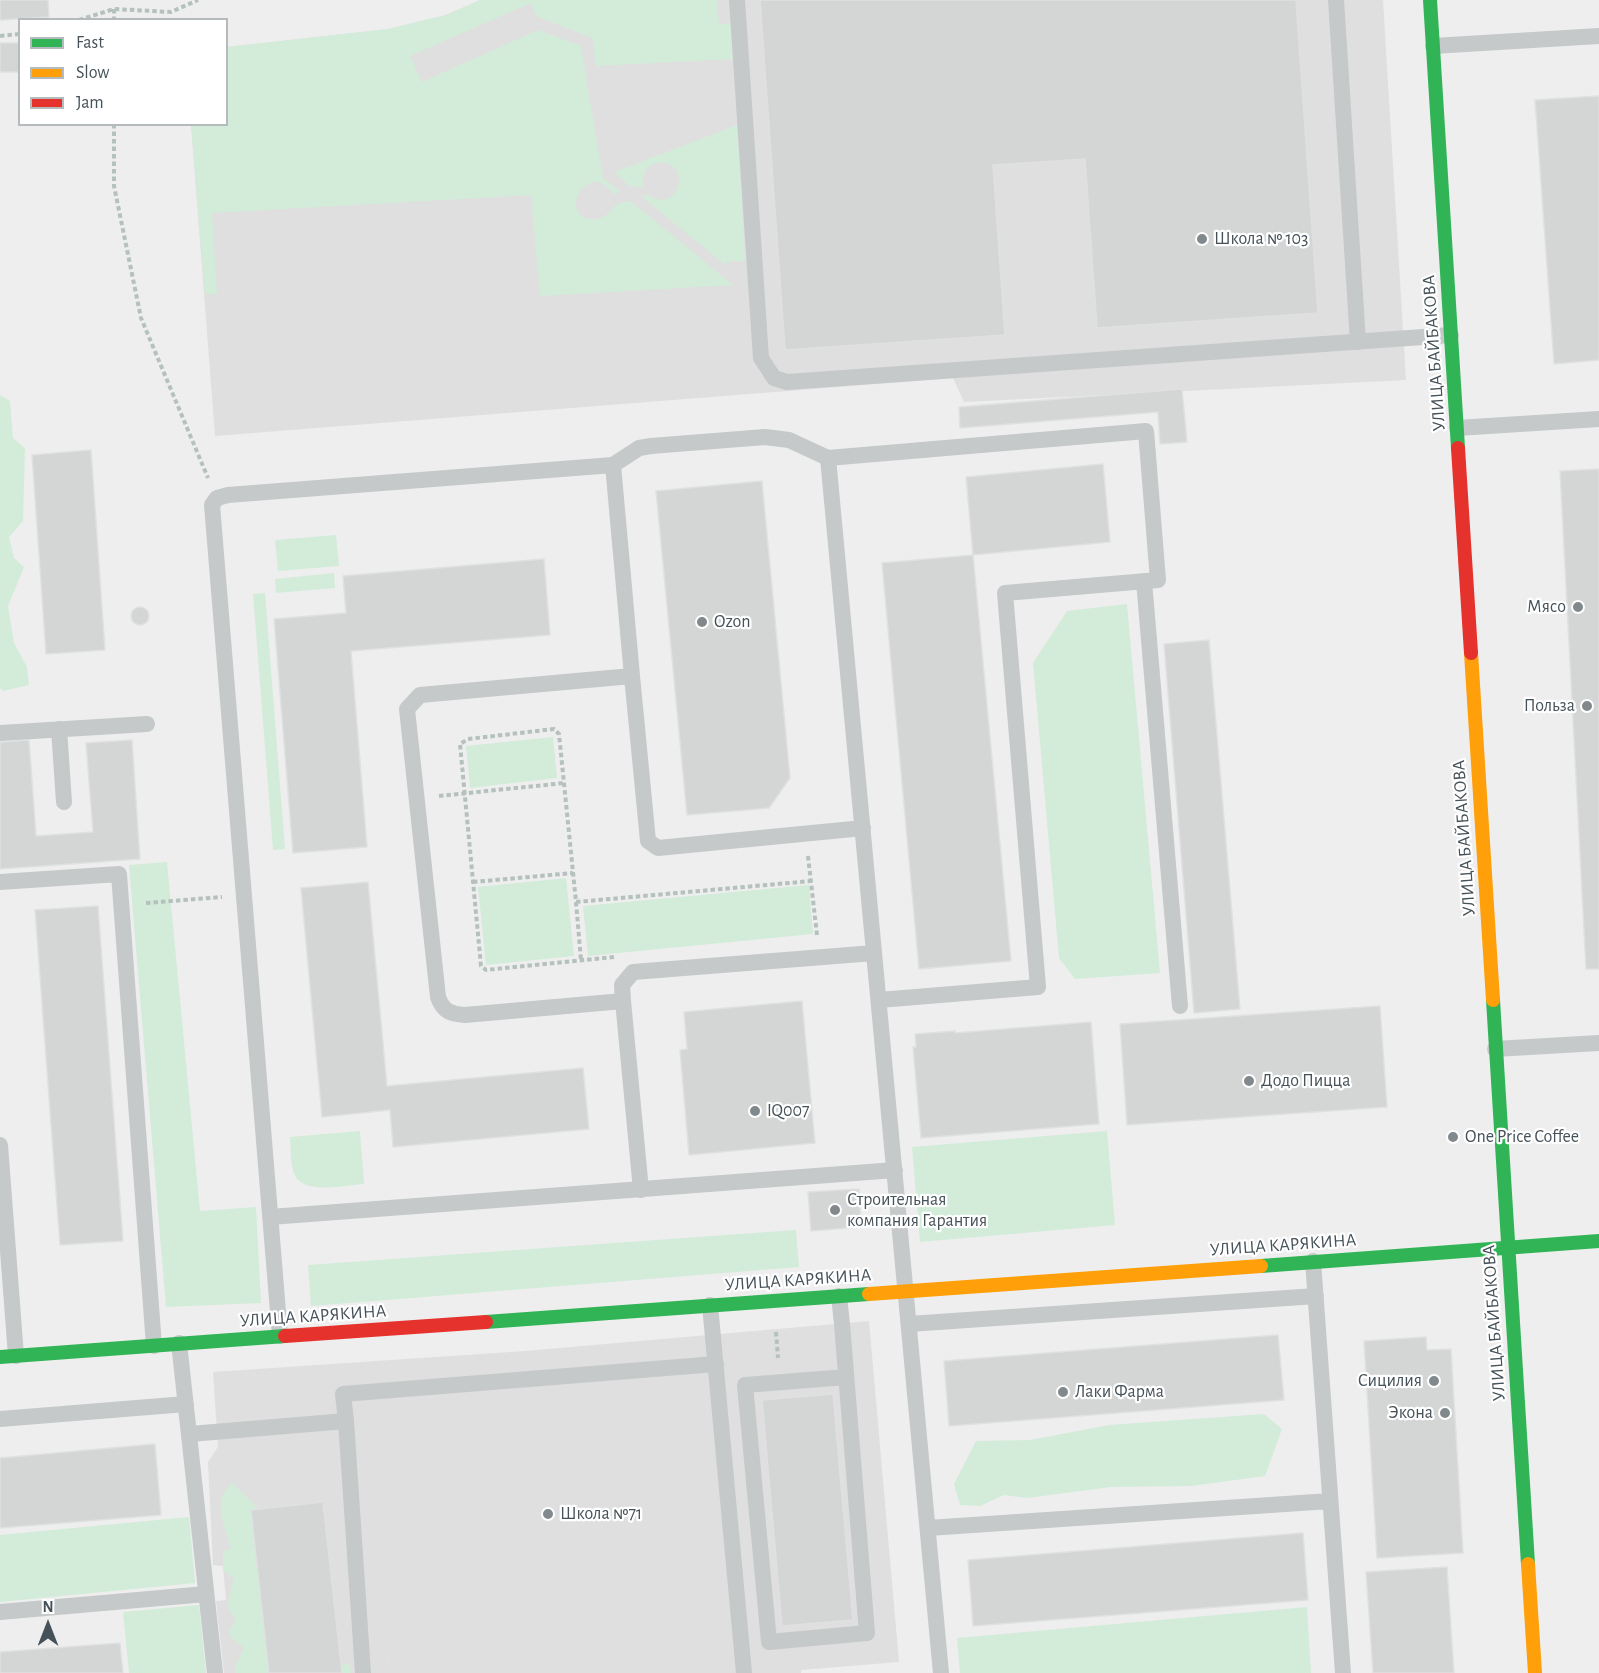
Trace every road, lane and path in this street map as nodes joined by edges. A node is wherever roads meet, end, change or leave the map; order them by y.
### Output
1 (198, 0) edge
2 (737, 0) edge
3 (1336, 0) edge
4 (1430, 0) edge
5 (114, 9) junction
6 (85, 18) edge
7 (114, 18) edge
8 (18, 34) edge
9 (0, 36) edge
10 (1599, 36) edge
11 (1433, 46) junction
12 (114, 126) edge
13 (1451, 335) junction
14 (1358, 342) junction
15 (1599, 419) edge
16 (1457, 428) junction
17 (828, 458) junction
18 (613, 465) junction
19 (217, 498) junction
20 (1144, 581) junction
21 (632, 676) junction
22 (147, 724) dead end
23 (59, 729) junction
24 (0, 733) edge
25 (564, 783) junction
26 (465, 793) junction
27 (417, 799) junction
28 (64, 802) dead end
29 (862, 828) junction
30 (806, 834) junction
31 (573, 873) junction
32 (811, 880) junction
33 (0, 882) edge
34 (473, 882) junction
35 (243, 895) junction
36 (576, 902) junction
37 (121, 906) junction
38 (874, 953) junction
39 (617, 957) dead end
40 (820, 957) junction
41 (581, 960) junction
42 (879, 1000) junction
43 (623, 1001) junction
44 (1180, 1006) dead end
45 (1599, 1043) edge
46 (1495, 1049) junction
47 (0, 1145) edge
48 (895, 1170) junction
49 (641, 1190) junction
50 (270, 1218) junction
51 (1599, 1241) edge
52 (1507, 1247) junction
53 (1313, 1261) junction
54 (906, 1291) junction
55 (839, 1296) junction
56 (1316, 1296) junction
57 (710, 1305) junction
58 (909, 1324) junction
59 (280, 1336) junction
60 (179, 1343) junction
61 (154, 1346) junction
62 (8, 1356) edge
63 (716, 1364) junction
64 (846, 1377) junction
65 (186, 1404) junction
66 (0, 1419) edge
67 (346, 1421) junction
68 (190, 1434) junction
69 (1330, 1501) junction
70 (928, 1528) junction
71 (206, 1594) junction
72 (0, 1612) edge
73 (215, 1673) edge
74 (363, 1673) edge
75 (744, 1673) edge
76 (941, 1673) edge
77 (1343, 1673) edge
78 (1535, 1673) edge

1 - 5 path
2 - 14 lane
3 - 14 lane
4 - 11 street, УЛИЦА БАЙБАКОВА
5 - 6 path
5 - 7 path
8 - 9 path
10 - 11 lane
11 - 13 street, УЛИЦА БАЙБАКОВА
12 - 19 path
13 - 14 lane
13 - 16 street, УЛИЦА БАЙБАКОВА
15 - 16 lane
16 - 46 street, УЛИЦА БАЙБАКОВА
17 - 18 lane
17 - 20 lane
17 - 29 lane
18 - 19 lane
18 - 21 lane
19 - 35 lane
20 - 42 lane
20 - 44 lane
21 - 27 lane
21 - 30 lane
22 - 23 lane
23 - 24 lane
23 - 28 lane
25 - 26 path
25 - 26 path
25 - 31 path
26 - 27 path
26 - 34 path
27 - 43 lane
29 - 30 lane
29 - 38 lane
30 - 32 path
31 - 34 path
31 - 36 path
32 - 36 path
32 - 40 path
33 - 37 lane
34 - 41 path
35 - 37 path
35 - 50 lane
36 - 41 path
37 - 61 lane
38 - 40 lane
38 - 42 lane
39 - 41 path
40 - 43 lane
42 - 48 lane
43 - 49 lane
45 - 46 lane
46 - 52 street, УЛИЦА БАЙБАКОВА
47 - 62 lane
48 - 49 lane
48 - 54 lane
49 - 50 lane
50 - 59 lane
51 - 52 street, УЛИЦА КАРЯКИНА
52 - 53 street, УЛИЦА КАРЯКИНА
52 - 78 street, УЛИЦА БАЙБАКОВА
53 - 54 street, УЛИЦА КАРЯКИНА
53 - 56 lane
54 - 55 street, УЛИЦА КАРЯКИНА
54 - 58 lane
55 - 57 street, УЛИЦА КАРЯКИНА
55 - 64 lane
56 - 58 lane
56 - 69 lane
57 - 59 street, УЛИЦА КАРЯКИНА
57 - 63 lane
58 - 70 lane
59 - 60 street, УЛИЦА КАРЯКИНА
60 - 61 street, УЛИЦА КАРЯКИНА
60 - 65 lane
61 - 62 street, УЛИЦА КАРЯКИНА
63 - 67 lane
63 - 75 lane
64 - 64 lane
65 - 66 lane
65 - 68 lane
67 - 68 lane
67 - 74 lane
68 - 71 lane
69 - 70 lane
69 - 77 lane
70 - 76 lane
71 - 72 lane
71 - 73 lane

